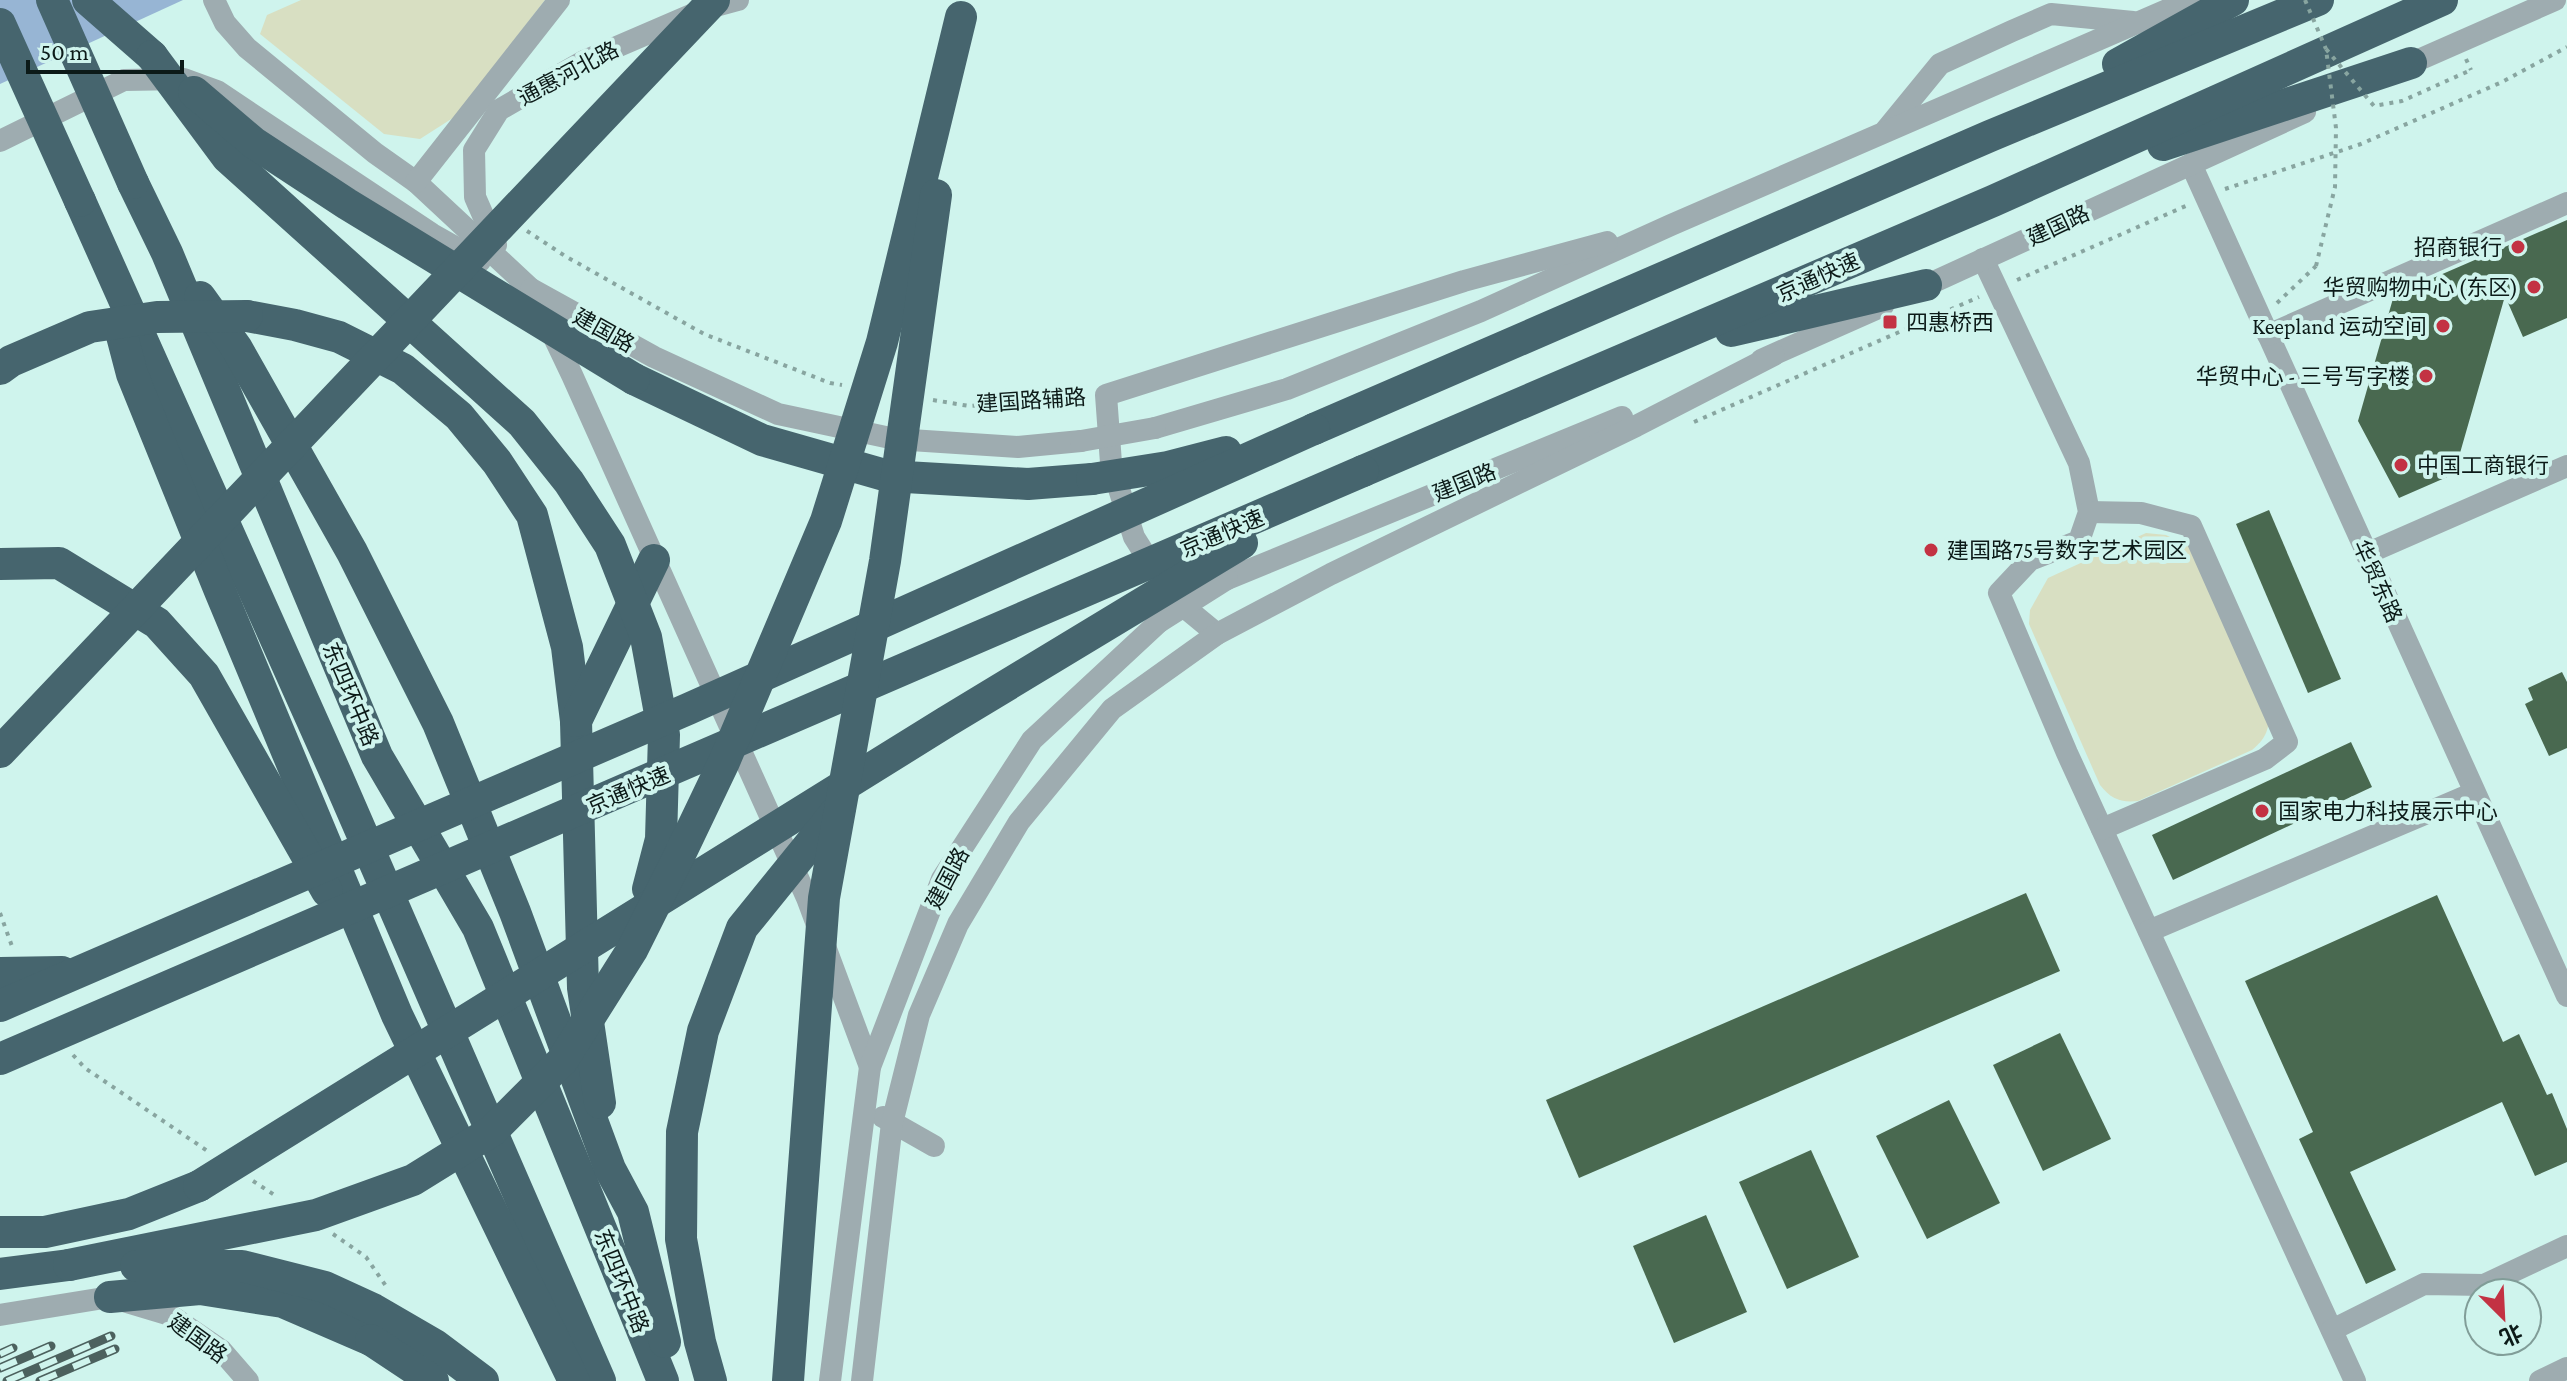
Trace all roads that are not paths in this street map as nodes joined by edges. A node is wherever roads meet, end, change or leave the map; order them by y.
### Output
1 (52, 0) edge
2 (88, 0) edge
3 (214, 0) edge
4 (559, 0) edge
5 (714, 0) edge
6 (738, 0) edge
7 (2190, 0) edge
8 (2233, 0) edge
9 (2318, 0) edge
10 (2442, 0) edge
11 (2555, 0) edge
12 (964, 9) edge
13 (2139, 22) junction
14 (0, 24) edge
15 (152, 56) junction
16 (2411, 63) junction
17 (1884, 132) junction
18 (1990, 136) junction
19 (0, 141) edge
20 (2191, 164) junction
21 (416, 182) junction
22 (1993, 201) junction
23 (2567, 203) edge
24 (1671, 225) junction
25 (95, 236) junction
26 (167, 253) junction
27 (1983, 259) junction
28 (1926, 285) junction
29 (531, 289) junction
30 (2264, 327) junction
31 (1654, 348) junction
32 (1774, 355) junction
33 (0, 369) edge
34 (1314, 429) junction
35 (2567, 466) edge
36 (1363, 471) junction
37 (2089, 512) junction
38 (2366, 554) junction
39 (654, 560) junction
40 (0, 564) edge
41 (1217, 634) junction
42 (41, 707) junction
43 (576, 721) junction
44 (946, 722) junction
45 (0, 739) edge
46 (0, 752) edge
47 (2474, 793) junction
48 (2102, 829) junction
49 (2149, 931) junction
50 (632, 950) junction
51 (81, 972) junction
52 (0, 973) edge
53 (2563, 982) edge
54 (0, 1006) edge
55 (397, 1015) junction
56 (0, 1059) edge
57 (870, 1067) junction
58 (865, 1106) junction
59 (892, 1123) junction
60 (934, 1146) dead end
61 (610, 1169) junction
62 (0, 1232) edge
63 (2567, 1246) edge
64 (69, 1265) junction
65 (0, 1274) edge
66 (110, 1297) junction
67 (0, 1315) edge
68 (2332, 1330) junction
69 (2567, 1368) edge
70 (248, 1381) edge
71 (433, 1381) edge
72 (483, 1381) edge
73 (574, 1381) edge
74 (600, 1381) edge
75 (663, 1381) edge
76 (675, 1381) edge
77 (711, 1381) edge
78 (788, 1381) edge
79 (830, 1381) edge
80 (862, 1381) edge
81 (2355, 1381) edge
82 (2540, 1381) edge

1 - 26 highway, 东四环中路, bridge
2 - 15 highway
3 - 21 street
4 - 21 street, 通惠河北路
5 - 42 highway, bridge
6 - 29 street, 通惠河北路
7 - 13 street, 建国路
8 - 18 highway
9 - 18 highway
10 - 22 highway, 京通快速
11 - 16 street, 建国路
12 - 50 highway, bridge
12 - 78 highway, bridge
13 - 17 street, 建国路
13 - 17 street
14 - 25 highway, 东四环中路, bridge
15 - 34 highway, bridge
15 - 50 highway, bridge
16 - 20 street, 建国路
16 - 22 highway
17 - 24 street, 建国路
18 - 34 highway
19 - 29 street, 建国路
20 - 27 street, 建国路
20 - 30 street, 华贸东路
21 - 29 street
22 - 31 highway, 京通快速
23 - 30 street
24 - 29 street, 建国路, bridge
24 - 41 street, 建国路辅路
25 - 55 highway
25 - 74 highway, 东四环中路
26 - 61 highway
26 - 75 highway, 东四环中路
27 - 28 street, 建国路
27 - 37 street
28 - 31 highway
28 - 32 street, 建国路
29 - 39 street
30 - 38 street, 华贸东路
31 - 36 highway, 京通快速
32 - 41 street
32 - 57 street, 建国路, bridge
33 - 43 highway, bridge
34 - 51 highway, bridge
35 - 38 street
36 - 44 highway, bridge
36 - 56 highway, 京通快速, bridge
37 - 48 street
37 - 48 street
38 - 47 street, 华贸东路
39 - 43 highway
39 - 57 street
40 - 55 highway
41 - 59 street
42 - 45 highway, bridge
42 - 46 highway, bridge
43 - 61 highway
44 - 62 highway, bridge
44 - 77 highway, bridge
47 - 49 street
47 - 53 street, 华贸东路
48 - 49 street
49 - 68 street
50 - 64 highway, bridge
51 - 52 highway, bridge
51 - 54 highway, bridge
55 - 73 highway
57 - 58 street, 建国路
58 - 59 street
58 - 79 street, 建国路
59 - 60 street
59 - 80 street
61 - 76 highway
63 - 68 street
64 - 65 highway
64 - 72 highway, bridge
66 - 67 street, 建国路
66 - 70 street, 建国路
66 - 71 highway, bridge
68 - 81 street
69 - 82 street

